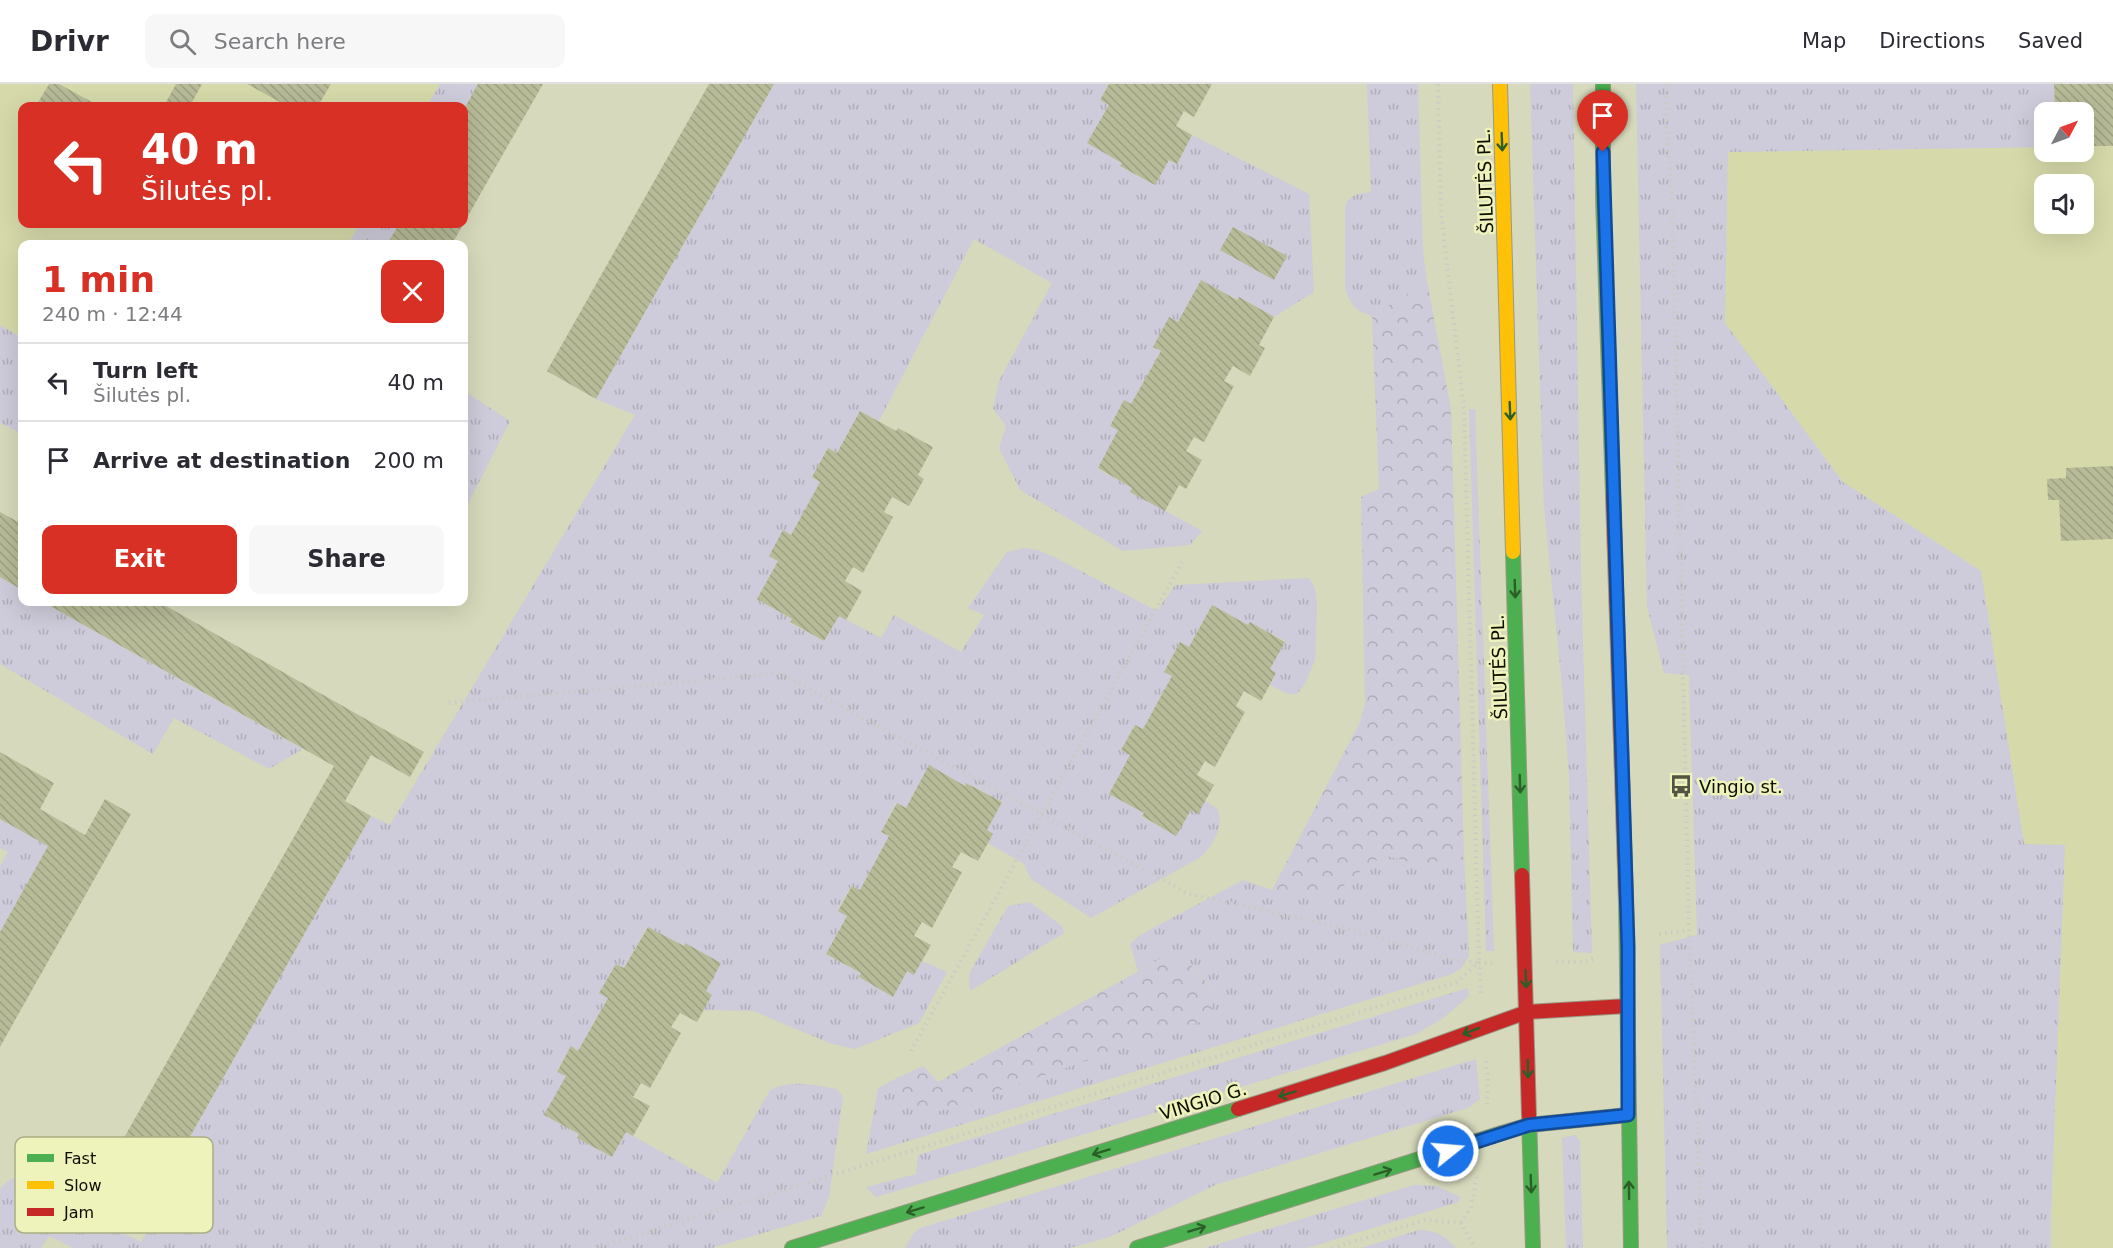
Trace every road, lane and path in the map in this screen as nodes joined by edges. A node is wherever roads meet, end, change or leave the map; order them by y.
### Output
1 (1438, 84) edge
2 (1500, 84) edge
3 (1603, 84) edge
4 (1667, 84) edge
5 (1182, 562) dead end
6 (449, 703) dead end
7 (1042, 815) junction
8 (1479, 963) junction
9 (1628, 1006) junction
10 (1527, 1012) junction
11 (910, 1051) dead end
12 (1628, 1115) junction
13 (1529, 1125) junction
14 (596, 1248) edge
15 (792, 1248) edge
16 (1137, 1248) edge
17 (1332, 1248) edge
18 (1474, 1248) edge
19 (1533, 1248) edge
20 (1631, 1248) edge
21 (1702, 1248) edge

1 - 8 path
2 -> 10 main road, ŠILUTĖS PL.
3 - 9 main road
4 - 21 path
5 - 7 path
6 - 7 path
7 - 8 path
7 - 11 path
8 - 14 path
9 - 10 main road, VINGIO G.
9 - 12 main road
10 -> 13 main road, ŠILUTĖS PL.
10 -> 15 main road, VINGIO G.
12 - 13 main road
20 -> 12 main road
16 -> 13 main road
13 -> 19 main road, ŠILUTĖS PL.
17 - 18 path

